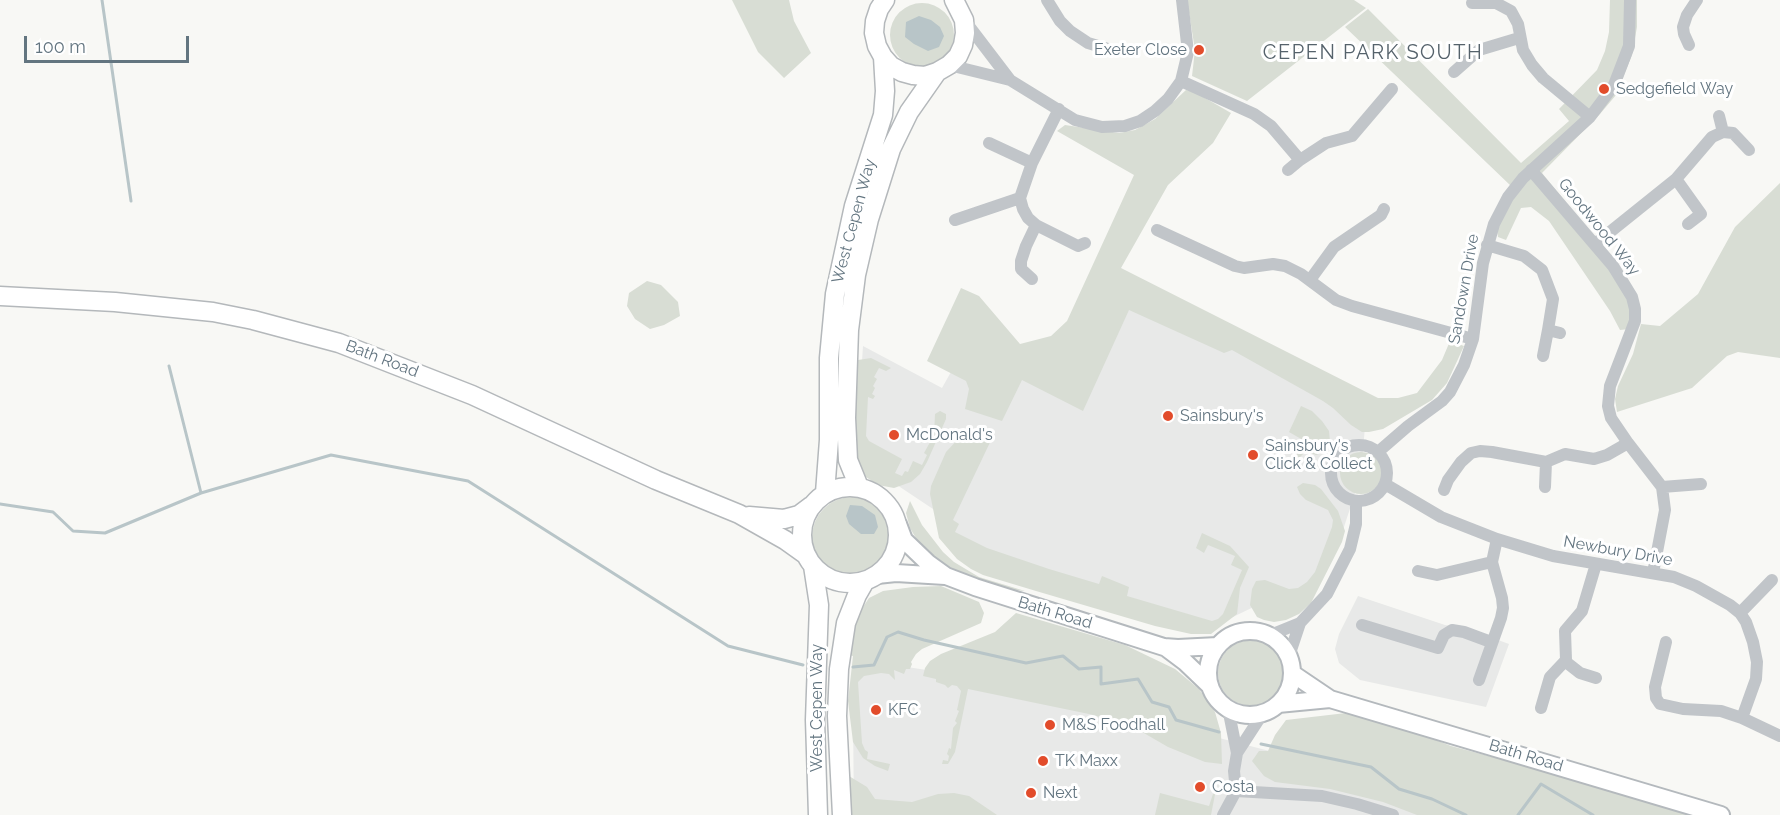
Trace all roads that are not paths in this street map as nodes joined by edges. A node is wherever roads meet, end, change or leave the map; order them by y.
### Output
1 (885, 0) edge
2 (954, 0) edge
3 (1047, 0) edge
4 (1182, 0) edge
5 (1630, 0) edge
6 (1697, 0) edge
7 (1472, 3) dead end
8 (964, 20) junction
9 (1520, 38) junction
10 (1689, 45) dead end
11 (1108, 49) dead end
12 (883, 57) junction
13 (943, 69) junction
14 (1454, 72) dead end
15 (1010, 80) junction
16 (1181, 81) junction
17 (1392, 89) dead end
18 (1059, 110) junction
19 (1719, 116) dead end
20 (1590, 117) junction
21 (1723, 132) junction
22 (989, 143) dead end
23 (1749, 150) dead end
24 (1300, 160) junction
25 (1032, 163) junction
26 (1288, 170) dead end
27 (1531, 170) junction
28 (1676, 179) junction
29 (1020, 198) junction
30 (1384, 209) dead end
31 (955, 220) dead end
32 (1688, 224) dead end
33 (1036, 225) junction
34 (1157, 230) dead end
35 (1595, 244) junction
36 (1487, 245) junction
37 (1081, 248) dead end
38 (1032, 279) dead end
39 (1310, 280) junction
40 (0, 296) edge
41 (1473, 339) junction
42 (1543, 356) dead end
43 (1628, 443) junction
44 (1378, 452) junction
45 (1546, 462) junction
46 (1443, 481) dead end
47 (1385, 484) junction
48 (1701, 484) dead end
49 (860, 487) junction
50 (1545, 487) dead end
51 (1662, 487) junction
52 (825, 493) junction
53 (1356, 502) junction
54 (811, 506) junction
55 (739, 514) junction
56 (898, 524) junction
57 (1497, 539) junction
58 (810, 561) junction
59 (1492, 562) junction
60 (1596, 564) junction
61 (1418, 571) dead end
62 (1653, 573) junction
63 (946, 576) junction
64 (871, 578) junction
65 (1772, 580) dead end
66 (1740, 613) junction
67 (1300, 623) junction
68 (1362, 625) dead end
69 (1268, 636) junction
70 (1491, 642) junction
71 (1666, 642) dead end
72 (1164, 646) junction
73 (1218, 646) junction
74 (1289, 656) junction
75 (1566, 662) junction
76 (1293, 674) junction
77 (1596, 678) dead end
78 (1479, 680) dead end
79 (1209, 685) junction
80 (1330, 699) junction
81 (1228, 708) junction
82 (1541, 708) dead end
83 (1271, 709) junction
84 (1742, 718) junction
85 (1780, 736) edge
86 (1237, 753) junction
87 (1236, 792) junction
88 (818, 815) edge
89 (842, 815) edge
90 (1223, 815) edge
91 (1393, 815) edge
92 (1721, 815) edge

1 - 12 highway
2 - 8 highway
3 - 11 street
4 - 16 street
5 - 20 street, Sandown Drive
6 - 10 street
7 - 9 street
8 - 13 highway
8 - 15 street
9 - 14 street
9 - 20 street
12 - 13 highway
12 - 52 highway, West Cepen Way
13 - 15 street
13 - 49 highway, West Cepen Way
15 - 18 street
16 - 18 street
16 - 24 street
17 - 24 street
18 - 25 street
19 - 21 street
20 - 27 street, Sandown Drive
21 - 23 street
21 - 28 street
22 - 25 street
24 - 26 street
25 - 29 street
27 - 35 street, Goodwood Way
27 - 36 street, Sandown Drive
28 - 32 street
28 - 35 street
29 - 31 street
29 - 33 street
30 - 39 street
33 - 37 street
33 - 38 street
34 - 39 street
35 - 43 street, Goodwood Way
36 - 41 street, Sandown Drive
36 - 42 street
39 - 41 street
40 - 55 highway, Bath Road
41 - 44 street, Sandown Drive
43 - 45 street
43 - 51 street, Goodwood Way
44 - 47 street
44 - 53 street
45 - 46 street
45 - 50 street
47 - 53 street
47 - 57 street, Newbury Drive
48 - 51 street
49 - 52 highway
49 - 56 highway
51 - 62 street
52 - 54 highway
53 - 67 street
54 - 55 highway, Bath Road
54 - 58 highway
55 - 58 highway, Bath Road
56 - 63 main road, Bath Road
56 - 64 highway
57 - 59 street
57 - 60 street, Newbury Drive
58 - 64 highway
58 - 88 highway, West Cepen Way
59 - 61 street
59 - 70 street
60 - 62 street, Newbury Drive
60 - 75 street
62 - 66 street, Newbury Drive
63 - 64 main road, Bath Road
63 - 72 main road, Bath Road
64 - 89 highway, West Cepen Way
65 - 66 street
66 - 84 street
67 - 69 street
67 - 74 street
68 - 70 street
69 - 73 main road
69 - 74 main road
70 - 78 street
71 - 84 street
72 - 73 main road, Bath Road
72 - 79 main road, Bath Road
73 - 79 main road
74 - 76 main road
75 - 77 street
75 - 82 street
76 - 80 main road, Bath Road
76 - 83 main road
79 - 81 main road
80 - 83 main road, Bath Road
80 - 92 main road, Bath Road
81 - 83 main road
81 - 86 street
83 - 86 street
84 - 85 street
86 - 87 street
87 - 90 street
87 - 91 street

